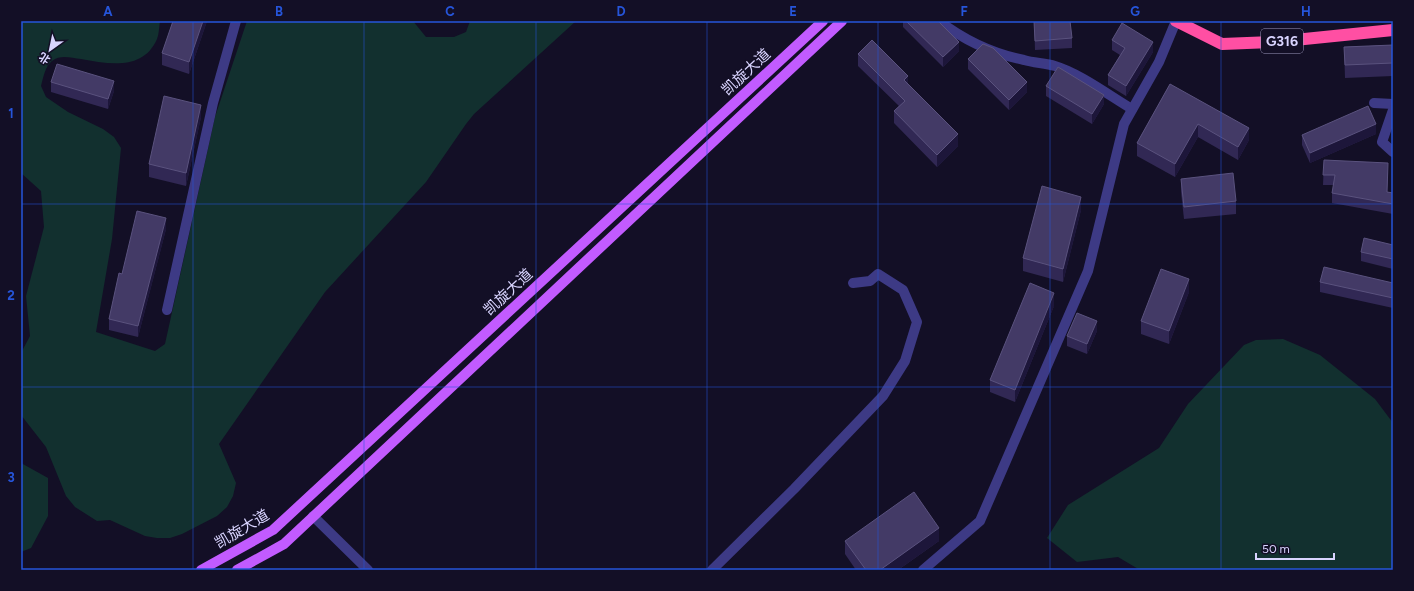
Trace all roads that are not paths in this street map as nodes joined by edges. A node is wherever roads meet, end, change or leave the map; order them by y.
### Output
1 (236, 21) edge
2 (823, 21) edge
3 (842, 21) edge
4 (939, 21) edge
5 (1176, 21) edge
6 (1393, 30) edge
7 (1374, 103) dead end
8 (1393, 104) edge
9 (1132, 109) junction
10 (1393, 110) edge
11 (1393, 152) edge
12 (854, 283) dead end
13 (167, 310) dead end
14 (314, 516) junction
15 (201, 570) edge
16 (237, 570) edge
17 (368, 570) edge
18 (712, 570) edge
19 (923, 570) edge

1 - 13 street
2 - 15 main road, 凯旋大道
3 - 14 main road, 凯旋大道
4 - 9 street
5 - 6 highway, G316
5 - 9 street
7 - 8 street
9 - 19 street
10 - 11 street
12 - 18 street
14 - 16 main road, 凯旋大道
14 - 17 street

